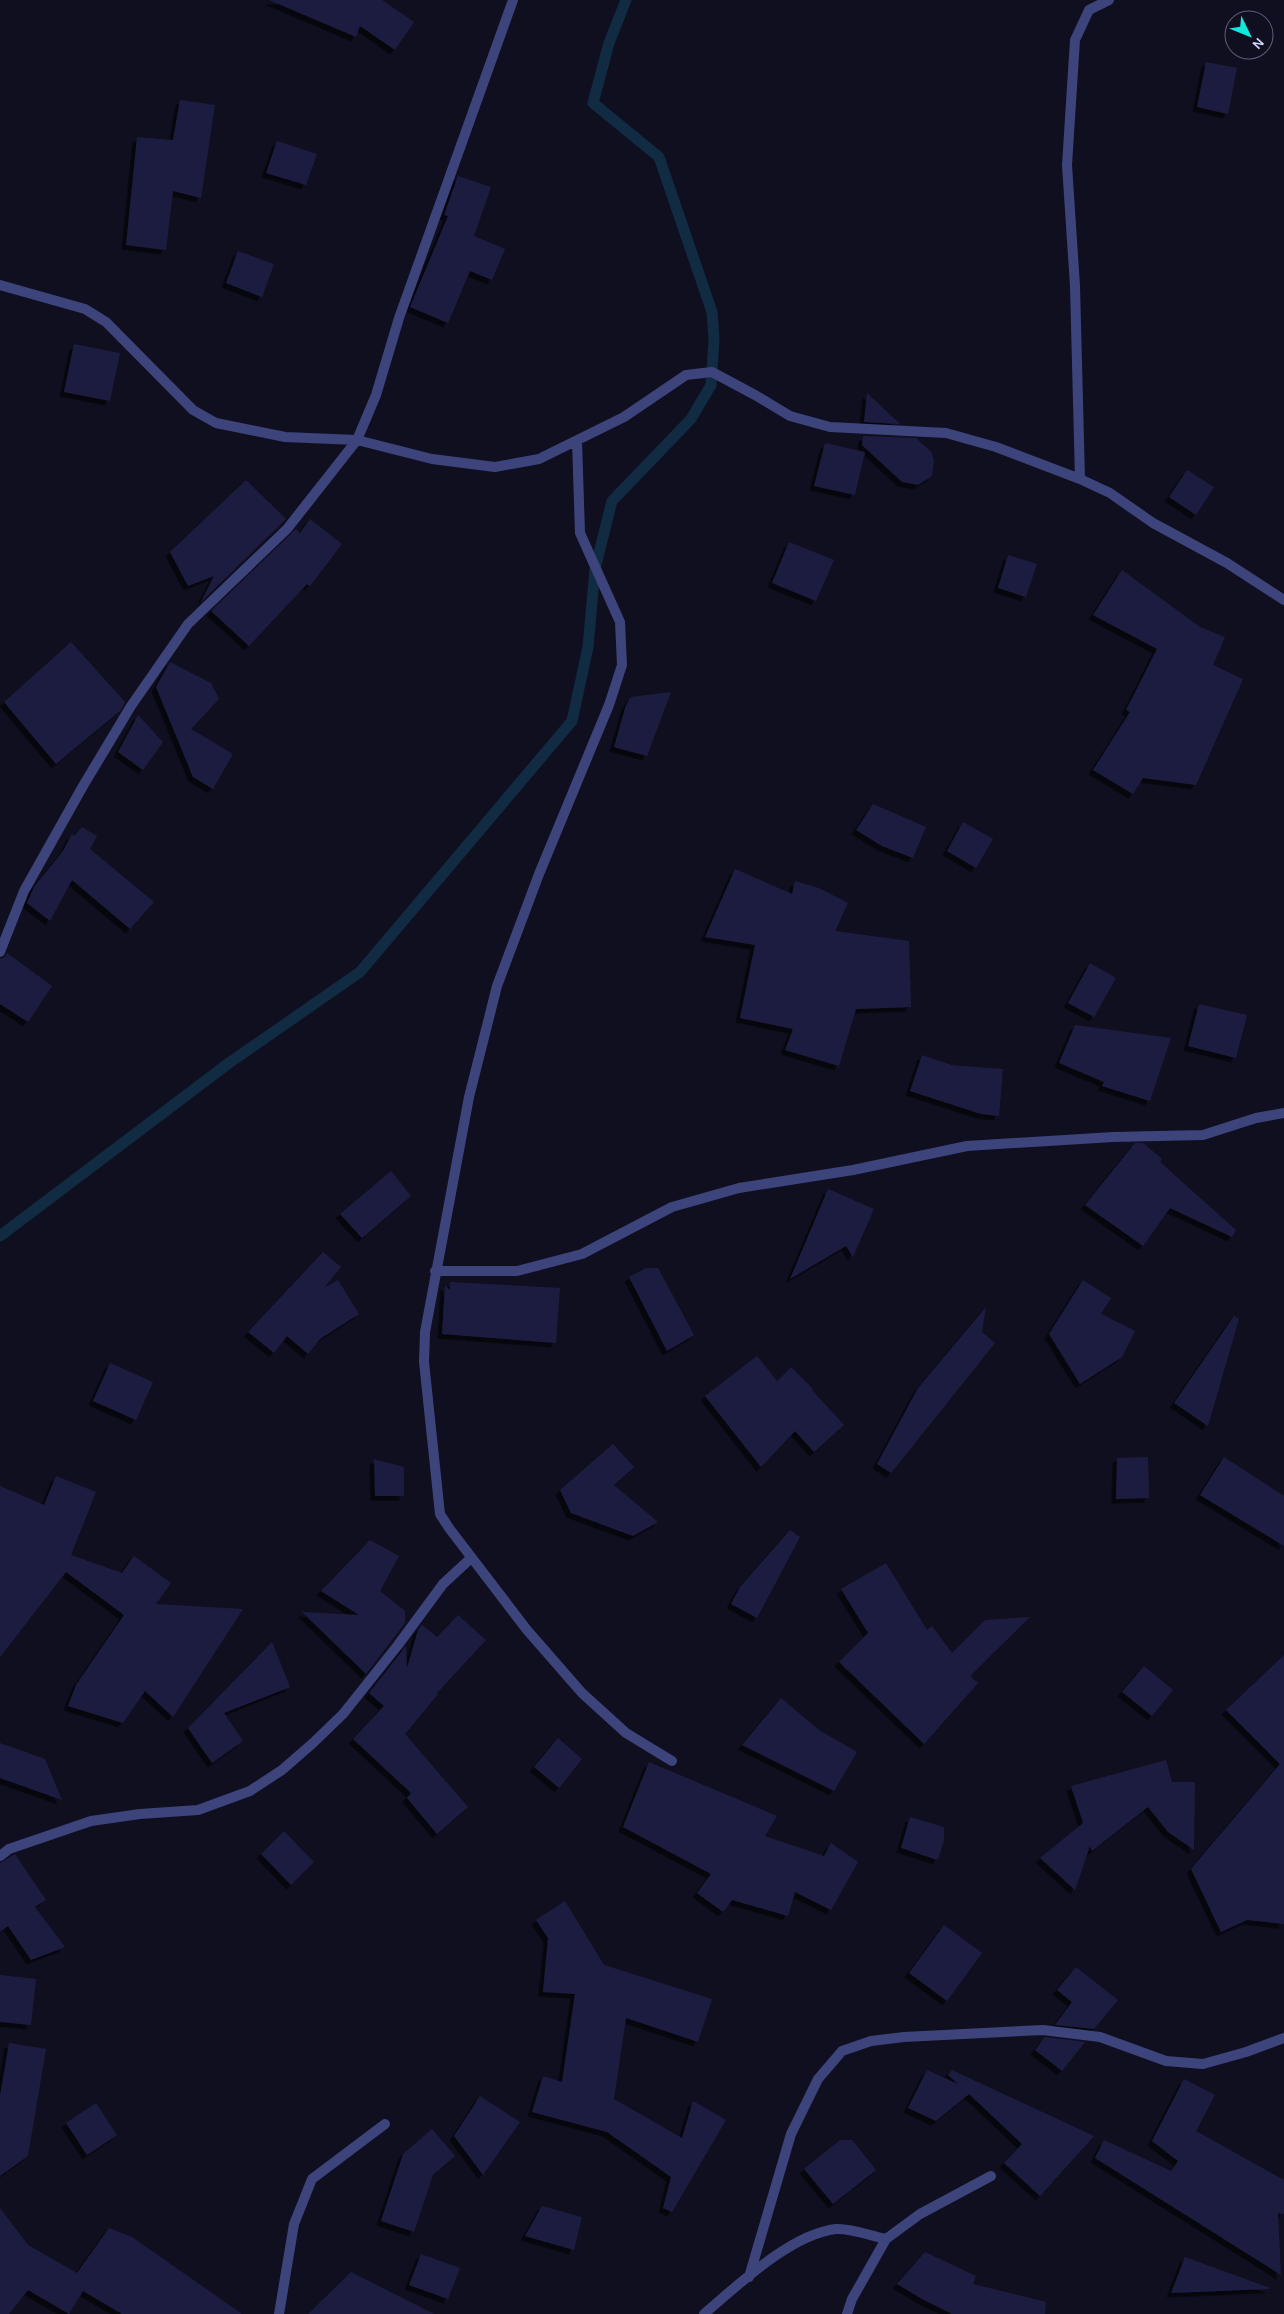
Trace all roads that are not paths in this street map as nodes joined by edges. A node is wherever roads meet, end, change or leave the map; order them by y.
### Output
1 (513, 0) edge
2 (1109, 0) edge
3 (0, 285) edge
4 (357, 440) junction
5 (577, 441) junction
6 (1080, 479) junction
7 (1284, 600) edge
8 (0, 952) edge
9 (1284, 1113) edge
10 (435, 1271) junction
11 (470, 1559) junction
12 (672, 1761) dead end
13 (0, 1856) edge
14 (1284, 2038) edge
15 (385, 2124) dead end
16 (991, 2176) dead end
17 (886, 2239) junction
18 (749, 2277) junction
19 (279, 2314) edge
20 (704, 2314) edge
21 (847, 2314) edge

1 - 4 street
2 - 6 street
3 - 4 street
4 - 5 street
4 - 8 street
5 - 6 street
5 - 10 street
6 - 7 street
9 - 10 street
10 - 11 street
11 - 12 street
11 - 13 street
14 - 18 street
15 - 19 street
16 - 17 street
17 - 18 street
17 - 21 street
18 - 20 street

